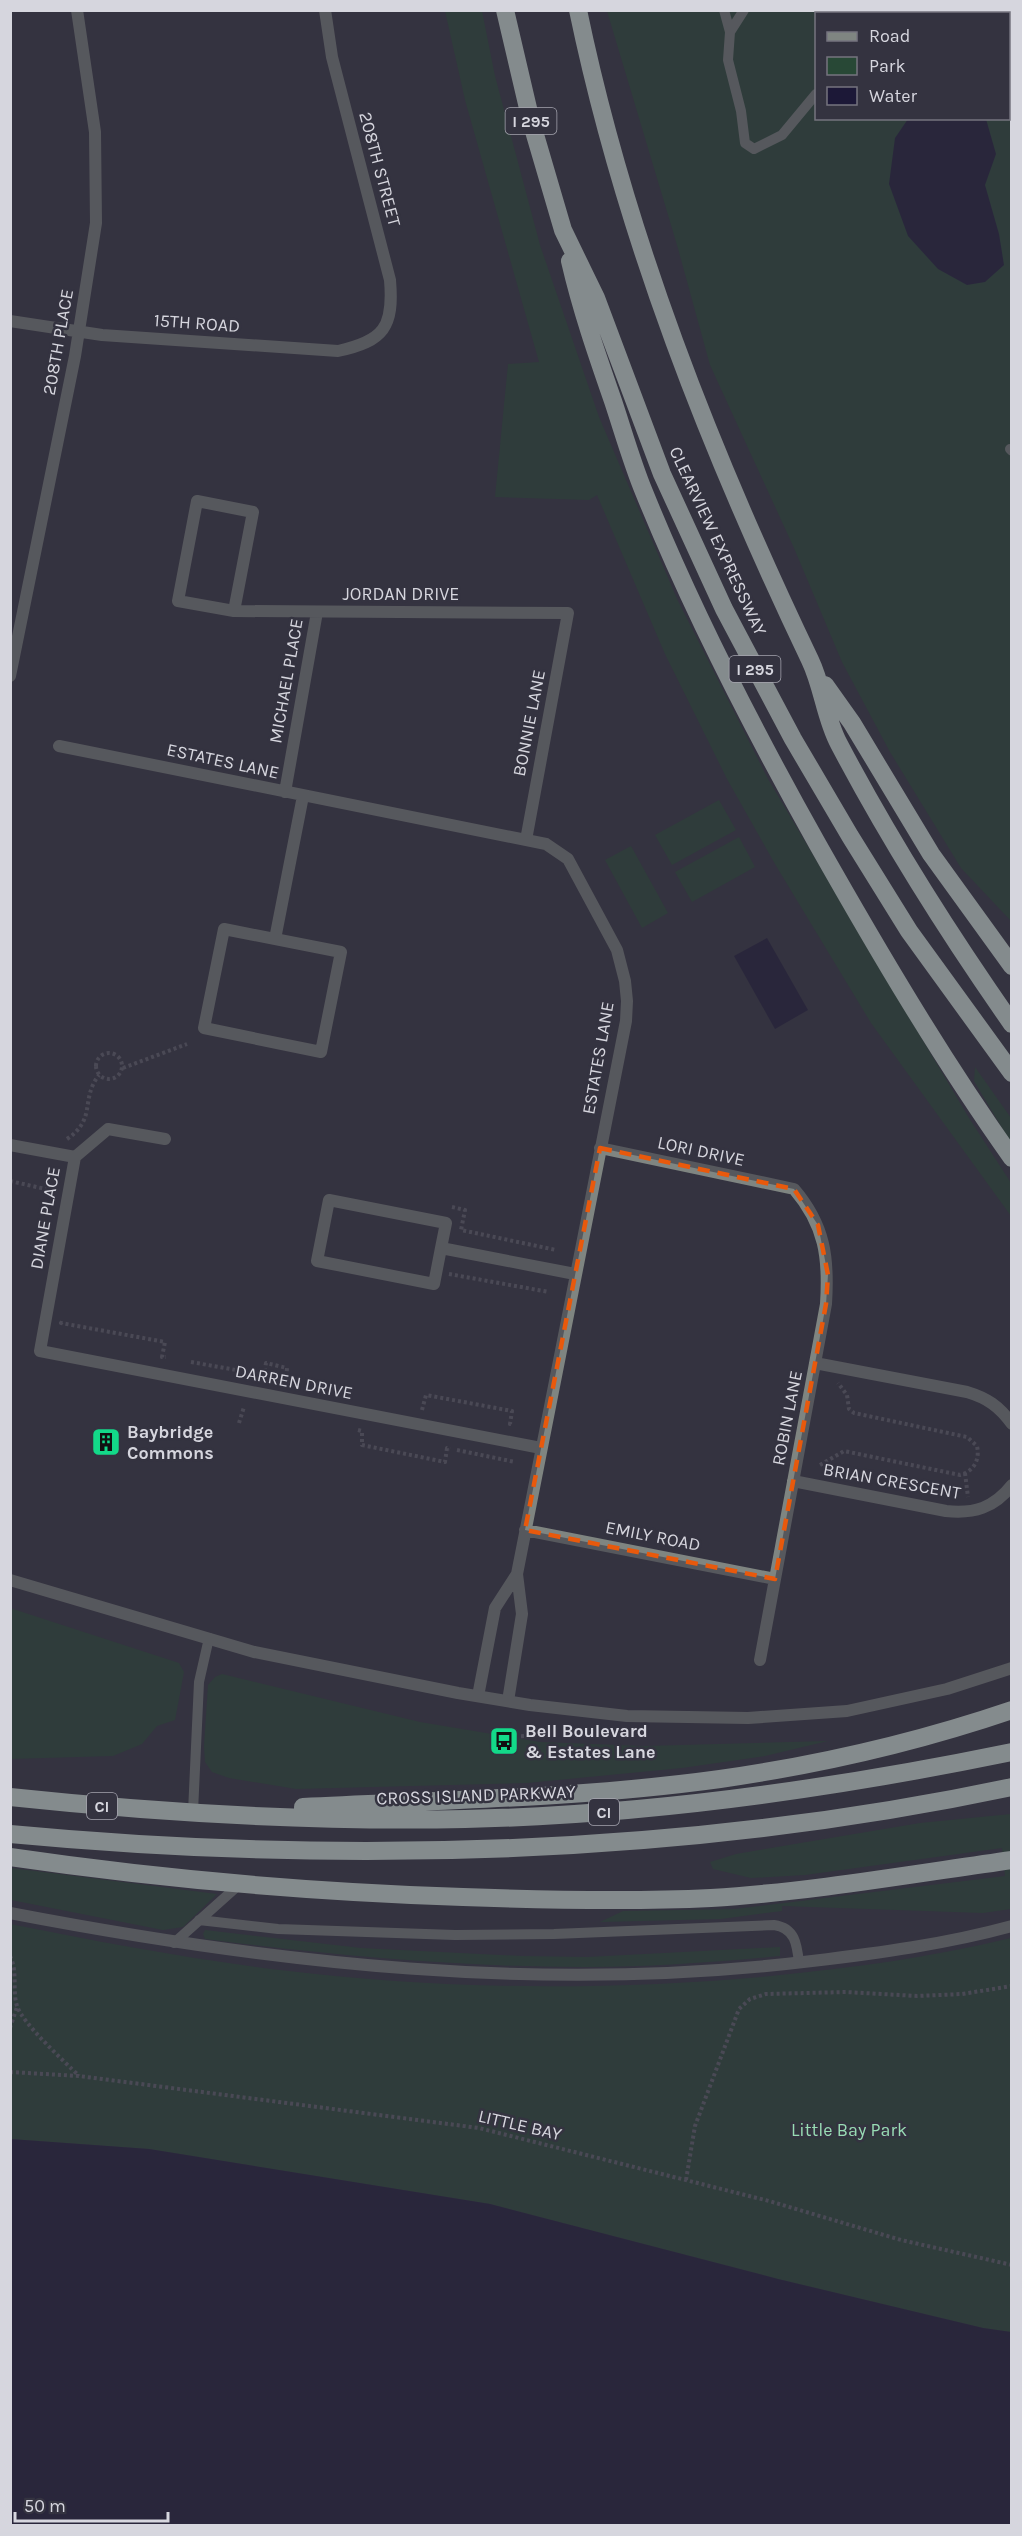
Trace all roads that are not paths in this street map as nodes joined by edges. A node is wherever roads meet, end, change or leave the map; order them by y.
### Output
1 (77, 10) edge
2 (325, 10) edge
3 (505, 10) edge
4 (578, 10) edge
5 (724, 10) edge
6 (744, 10) edge
7 (729, 33) junction
8 (815, 95) edge
9 (563, 230) junction
10 (10, 321) edge
11 (79, 332) junction
12 (379, 335) joint
13 (234, 611) junction
14 (317, 612) junction
15 (568, 613) joint
16 (814, 669) junction
17 (10, 676) edge
18 (59, 746) dead end
19 (285, 792) junction
20 (303, 796) junction
21 (526, 840) junction
22 (275, 939) junction
23 (1011, 966) edge
24 (1011, 1024) edge
25 (1011, 1073) edge
26 (165, 1139) dead end
27 (10, 1145) edge
28 (600, 1148) junction
29 (75, 1157) junction
30 (1011, 1158) edge
31 (794, 1189) joint
32 (441, 1248) junction
33 (576, 1274) junction
34 (40, 1351) joint
35 (815, 1364) junction
36 (1011, 1424) edge
37 (541, 1448) junction
38 (793, 1481) junction
39 (1011, 1485) edge
40 (525, 1530) junction
41 (517, 1575) junction
42 (775, 1579) junction
43 (10, 1580) edge
44 (209, 1638) junction
45 (760, 1660) dead end
46 (1011, 1668) edge
47 (478, 1696) junction
48 (508, 1701) junction
49 (1011, 1710) edge
50 (1011, 1752) edge
51 (1011, 1788) edge
52 (1011, 1796) edge
53 (10, 1797) edge
54 (892, 1811) junction
55 (193, 1812) junction
56 (10, 1834) edge
57 (10, 1857) edge
58 (1006, 1861) edge
59 (241, 1883) junction
60 (10, 1912) edge
61 (199, 1920) junction
62 (1011, 1926) edge
63 (174, 1942) junction
64 (799, 1963) junction

1 - 11 street, 208TH PLACE
2 - 12 street, 208TH STREET
3 - 9 highway, CLEARVIEW EXPRESSWAY / I 295
4 - 16 highway, CLEARVIEW EXPRESSWAY / I 295
5 - 7 lane
6 - 7 lane
7 - 8 lane
9 - 25 highway, CLEARVIEW EXPRESSWAY / I 295
9 - 30 highway
10 - 11 street, 15TH ROAD
11 - 12 street, 15TH ROAD
11 - 17 street, 208TH PLACE
13 - 13 street, JORDAN DRIVE
13 - 14 street, JORDAN DRIVE
14 - 15 street, JORDAN DRIVE
14 - 19 street, MICHAEL PLACE
15 - 21 street, BONNIE LANE
16 - 23 highway
16 - 24 highway, CLEARVIEW EXPRESSWAY / I 295
18 - 19 street, ESTATES LANE
19 - 20 street, ESTATES LANE
20 - 21 street, ESTATES LANE
20 - 22 street
21 - 28 street, ESTATES LANE
22 - 22 street
26 - 29 street, DIANE PLACE
27 - 29 street
28 - 31 street, LORI DRIVE
28 - 33 street, ESTATES LANE
29 - 34 street, DIANE PLACE
31 - 35 street, ROBIN LANE
32 - 32 street
32 - 33 street
33 - 37 street, ESTATES LANE
34 - 37 street, DARREN DRIVE
35 - 36 street
35 - 38 street, ROBIN LANE
37 - 40 street, ESTATES LANE
38 - 39 street, BRIAN CRESCENT
38 - 42 street, ROBIN LANE
40 - 41 street, ESTATES LANE
40 - 42 street, EMILY ROAD
41 - 47 street, ESTATES LANE
41 - 48 street, ESTATES LANE
42 - 45 street, ROBIN LANE
43 - 44 street
44 - 47 street
44 - 55 lane
46 - 48 street
47 - 48 street
49 - 55 highway
50 - 55 highway, CROSS ISLAND PARKWAY / CI
51 - 54 highway, CI
52 - 54 highway
53 - 55 highway, CROSS ISLAND PARKWAY / CI
54 - 56 highway, CI
57 - 59 highway
58 - 59 highway
59 - 61 lane
60 - 63 street
61 - 63 lane
61 - 64 lane
62 - 64 street
63 - 64 street

